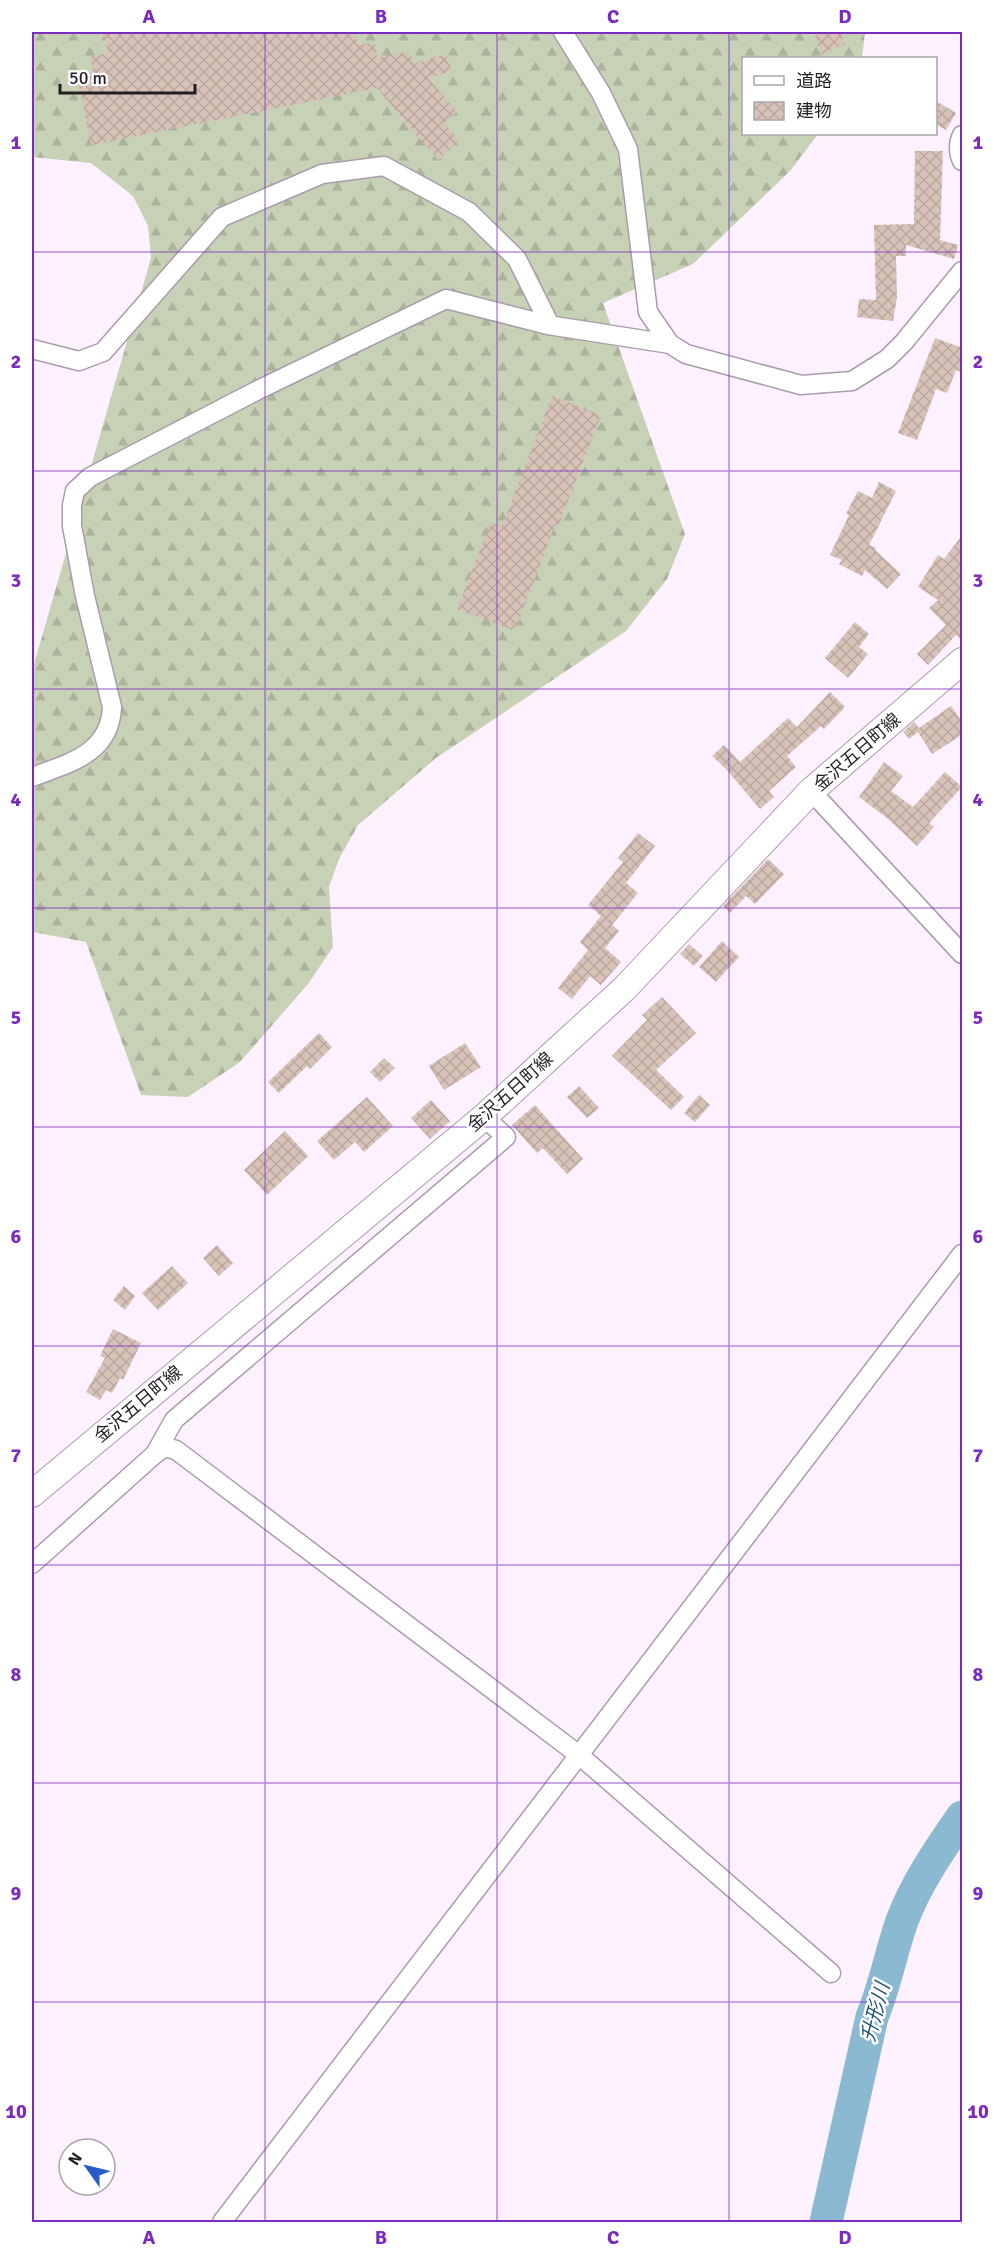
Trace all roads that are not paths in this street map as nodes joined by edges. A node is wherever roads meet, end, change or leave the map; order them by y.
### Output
1 (562, 32) edge
2 (963, 135) edge
3 (963, 161) edge
4 (963, 271) edge
5 (550, 325) junction
6 (670, 344) junction
7 (32, 349) edge
8 (963, 661) edge
9 (32, 777) edge
10 (811, 791) junction
11 (963, 954) edge
12 (484, 1117) junction
13 (963, 1254) edge
14 (155, 1454) junction
15 (32, 1494) edge
16 (32, 1564) edge
17 (579, 1755) junction
18 (831, 1973) dead end
19 (222, 2223) edge

1 - 6 street
2 - 3 street
4 - 6 street
5 - 6 street
5 - 7 street
5 - 9 street
8 - 10 main road, 金沢五日町線
10 - 11 street
10 - 12 main road, 金沢五日町線
12 - 14 street
12 - 15 main road, 金沢五日町線
13 - 17 street
14 - 16 street
14 - 17 street
17 - 18 street
17 - 19 street

